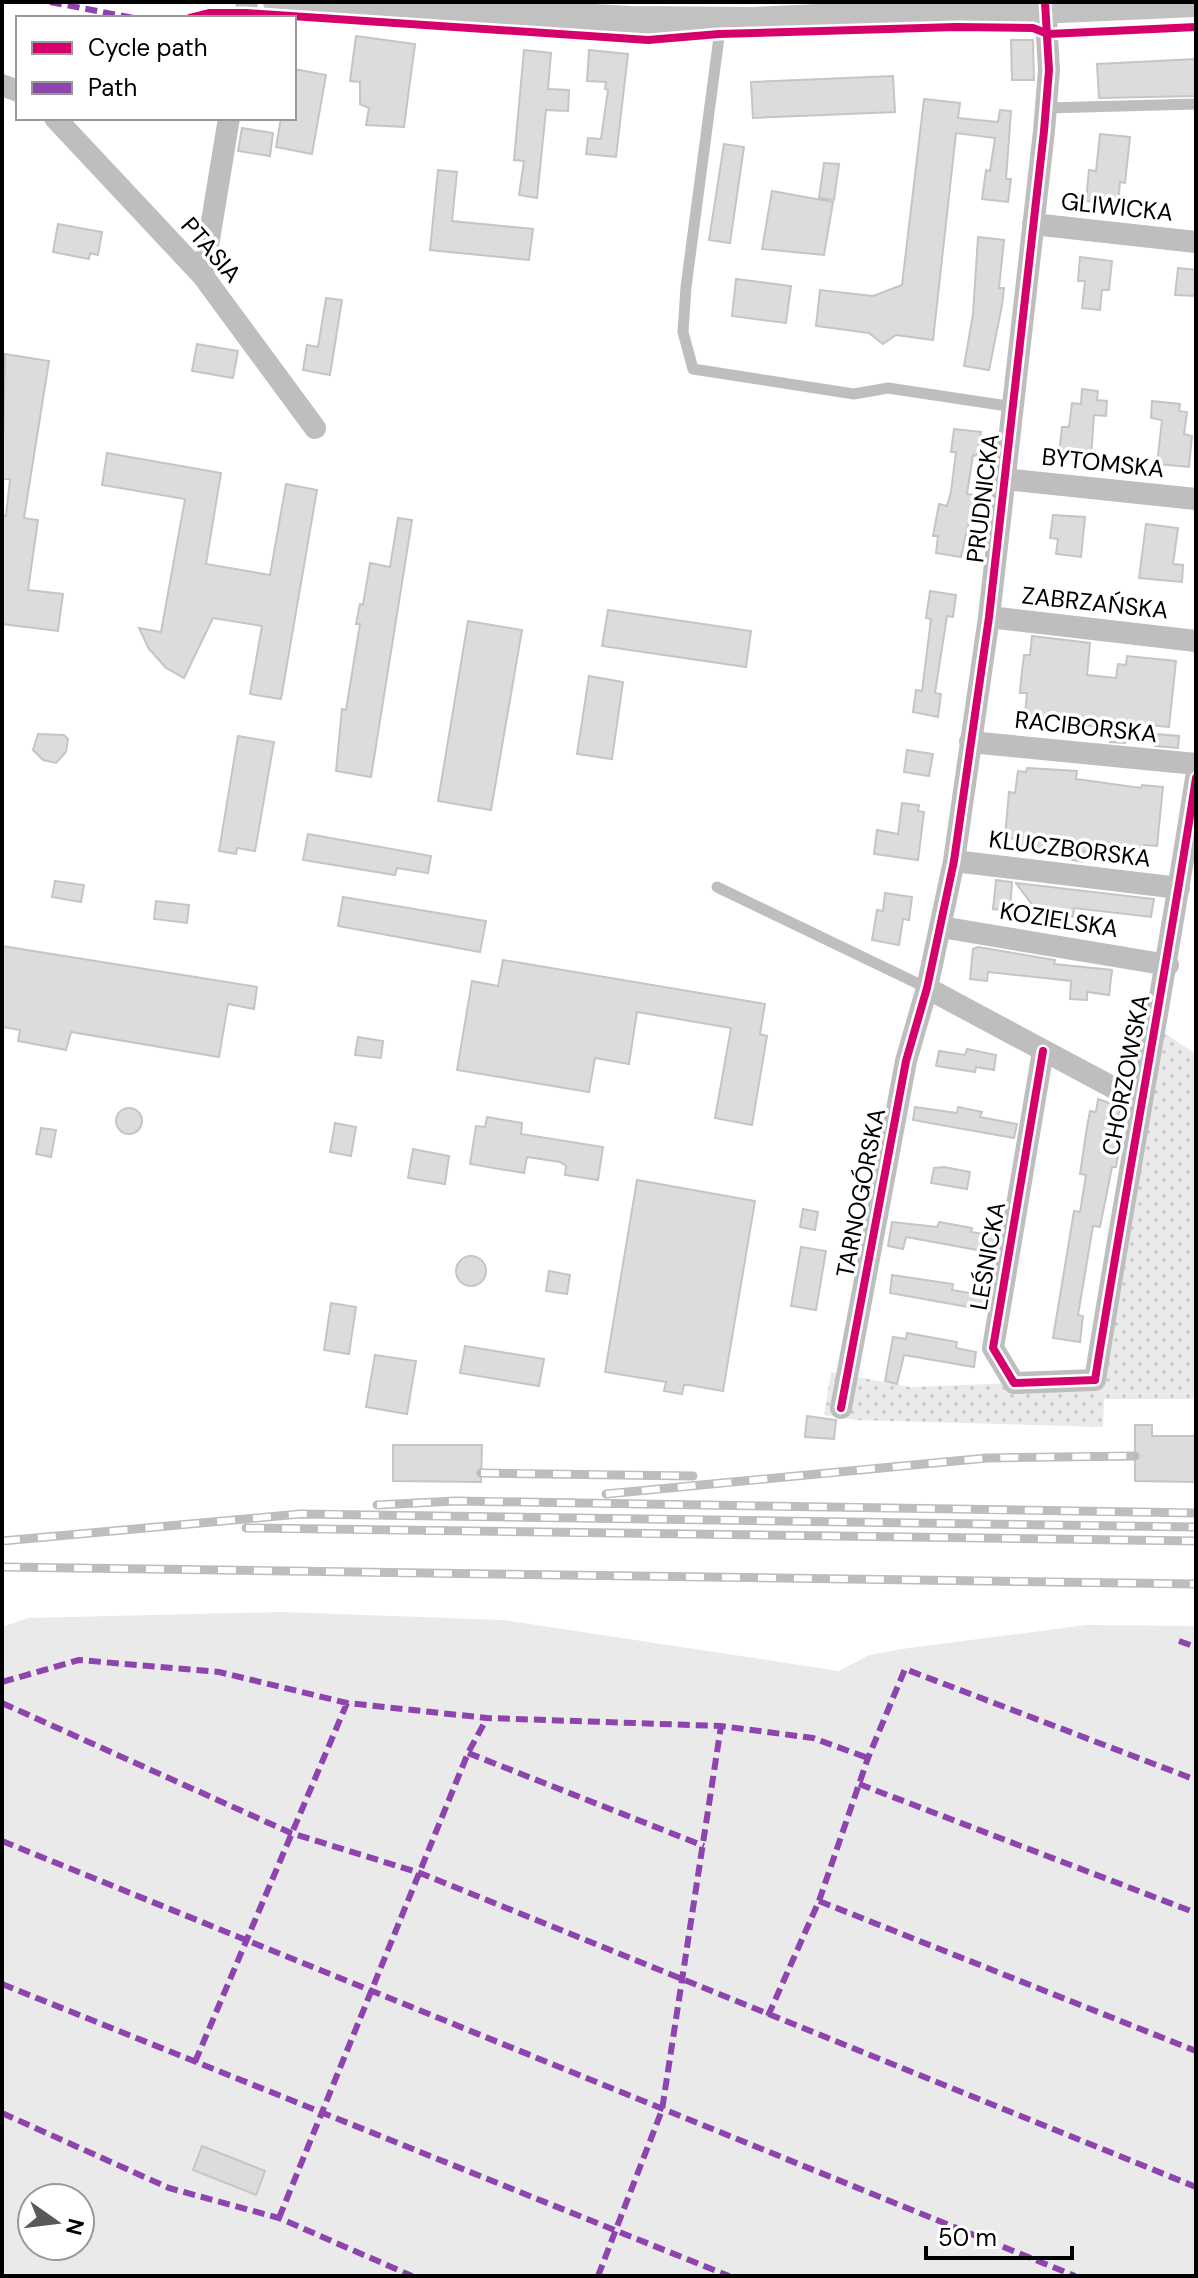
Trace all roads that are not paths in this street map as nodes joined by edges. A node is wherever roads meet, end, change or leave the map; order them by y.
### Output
1 (278, 2) edge
2 (1195, 2) edge
3 (1045, 6) edge
4 (721, 22) junction
5 (1196, 104) edge
6 (1046, 108) junction
7 (57, 120) edge
8 (229, 120) edge
9 (1033, 224) junction
10 (1196, 242) edge
11 (203, 276) junction
12 (1014, 407) junction
13 (315, 428) dead end
14 (1004, 479) junction
15 (1196, 499) edge
16 (989, 617) junction
17 (1196, 641) edge
18 (970, 742) junction
19 (1196, 764) edge
20 (1196, 778) edge
21 (954, 861) junction
22 (717, 887) dead end
23 (1179, 888) junction
24 (941, 927) junction
25 (1168, 965) junction
26 (927, 988) junction
27 (1043, 1051) junction
28 (1140, 1102) junction
29 (1095, 1380) joint
30 (841, 1408) dead end

1 - 4 main road
2 - 3 main road
3 - 4 main road
3 - 6 street, PRUDNICKA
4 - 12 lane
5 - 6 lane
6 - 9 street, PRUDNICKA
7 - 11 street, PTASIA
8 - 11 street
9 - 10 street, GLIWICKA
9 - 12 street, PRUDNICKA
11 - 13 street, PTASIA
12 - 14 street, PRUDNICKA
14 - 15 street, BYTOMSKA
14 - 16 street, PRUDNICKA
16 - 17 street, ZABRZAŃSKA
16 - 18 street, PRUDNICKA
18 - 19 street, RACIBORSKA
18 - 21 street, PRUDNICKA
20 - 23 street, CHORZOWSKA
21 - 23 street, KLUCZBORSKA
21 - 24 street, PRUDNICKA
22 - 26 lane
23 - 25 street, CHORZOWSKA
24 - 25 street, KOZIELSKA
24 - 26 street, PRUDNICKA
25 - 28 street, CHORZOWSKA
26 - 27 street
26 - 30 street, TARNOGÓRSKA
27 - 28 street
27 - 29 street, LEŚNICKA
28 - 29 street, CHORZOWSKA

